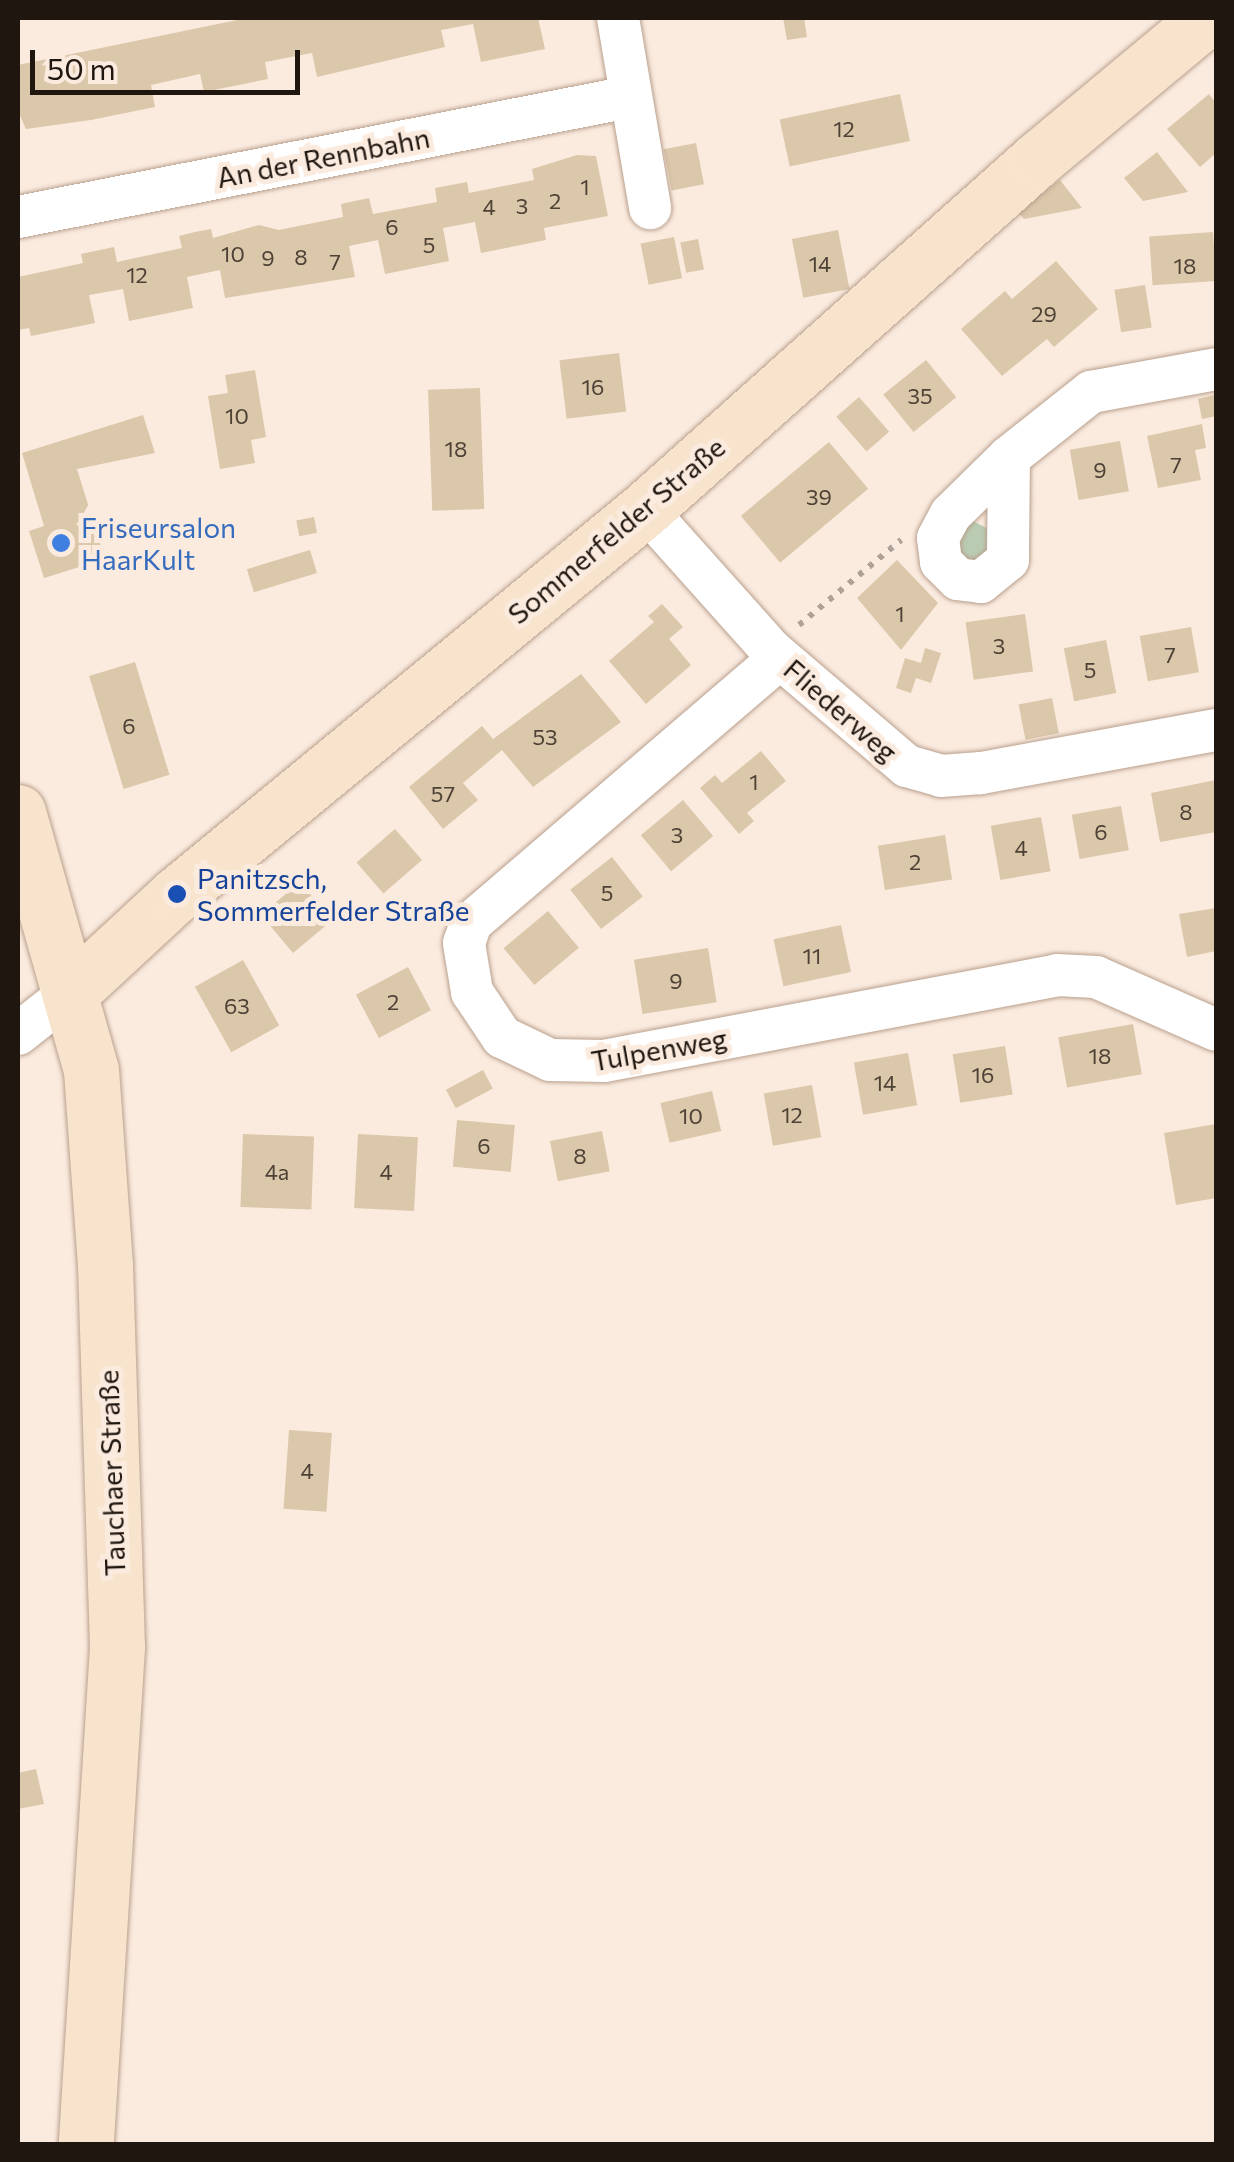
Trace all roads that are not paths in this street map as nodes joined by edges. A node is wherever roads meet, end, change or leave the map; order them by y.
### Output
1 (618, 18) edge
2 (1207, 18) edge
3 (628, 96) junction
4 (650, 208) dead end
5 (18, 217) edge
6 (1216, 369) edge
7 (1009, 457) junction
8 (646, 509) junction
9 (775, 654) junction
10 (1216, 730) edge
11 (18, 812) edge
12 (72, 992) junction
13 (1216, 1030) edge
14 (18, 1034) edge
15 (86, 2144) edge

1 - 3 street
2 - 8 street, Sommerfelder Straße
3 - 4 street
3 - 5 street, An der Rennbahn
6 - 7 street
7 - 7 street
8 - 9 street, Fliederweg
8 - 12 street, Sommerfelder Straße
9 - 10 street, Fliederweg
9 - 13 street, Tulpenweg
11 - 12 street, Tauchaer Straße
12 - 14 street, Sommerfelder Straße
12 - 15 street, Tauchaer Straße

